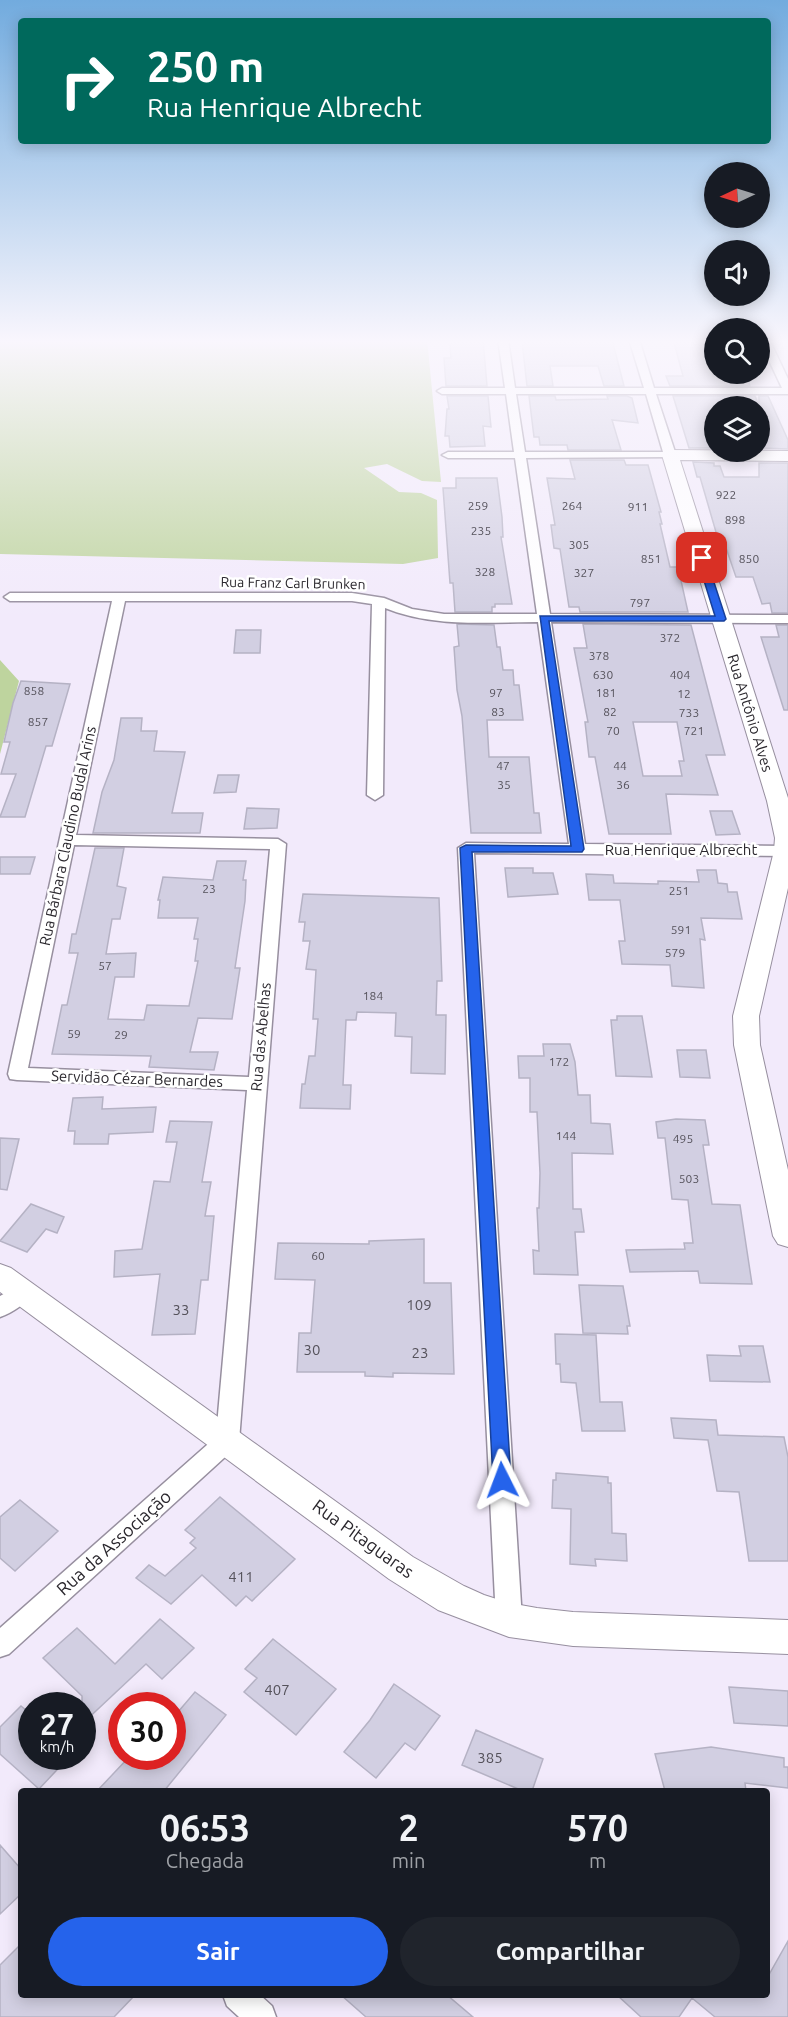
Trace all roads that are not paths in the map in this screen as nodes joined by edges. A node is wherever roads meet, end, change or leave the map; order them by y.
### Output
1 (517, 433) edge
2 (663, 433) edge
3 (448, 455) dead end
4 (520, 455) junction
5 (670, 455) junction
6 (788, 456) edge
7 (10, 597) dead end
8 (119, 597) junction
9 (379, 601) junction
10 (544, 618) junction
11 (721, 619) junction
12 (788, 619) edge
13 (375, 795) dead end
14 (67, 840) junction
15 (578, 849) junction
16 (787, 850) edge
17 (17, 1074) joint
18 (257, 1084) junction
19 (788, 1236) edge
20 (7, 1292) edge
21 (227, 1441) junction
22 (509, 1620) junction
23 (788, 1636) edge
24 (0, 1645) edge
25 (241, 1998) edge
26 (261, 2017) edge

1 - 4 street
2 - 5 street, Rua Antônio Alves
3 - 4 street
4 - 5 street
4 - 10 street
5 - 6 street
5 - 11 street, Rua Antônio Alves
7 - 8 street, Rua Franz Carl Brunken
8 - 9 street, Rua Franz Carl Brunken
8 - 14 street, Rua Bárbara Claudino Budal Arins
9 - 10 street, Rua Franz Carl Brunken
9 - 13 street
10 - 11 street, Rua Franz Carl Brunken
10 - 15 street
11 - 12 street, Rua Franz Carl Brunken
11 - 16 street, Rua Antônio Alves
14 - 17 street, Rua Bárbara Claudino Budal Arins
14 - 18 street, Rua das Abelhas
15 - 16 street, Rua Henrique Albrecht
15 - 22 street, Rua Henrique Albrecht
16 - 19 street, Rua Antônio Alves
17 - 18 street, Servidão Cézar Bernardes
18 - 21 street, Rua das Abelhas
20 - 21 street, Rua Pitaguaras
21 - 22 street, Rua Pitaguaras
21 - 24 street, Rua da Associação
22 - 23 street, Rua Pitaguaras
25 - 26 street

